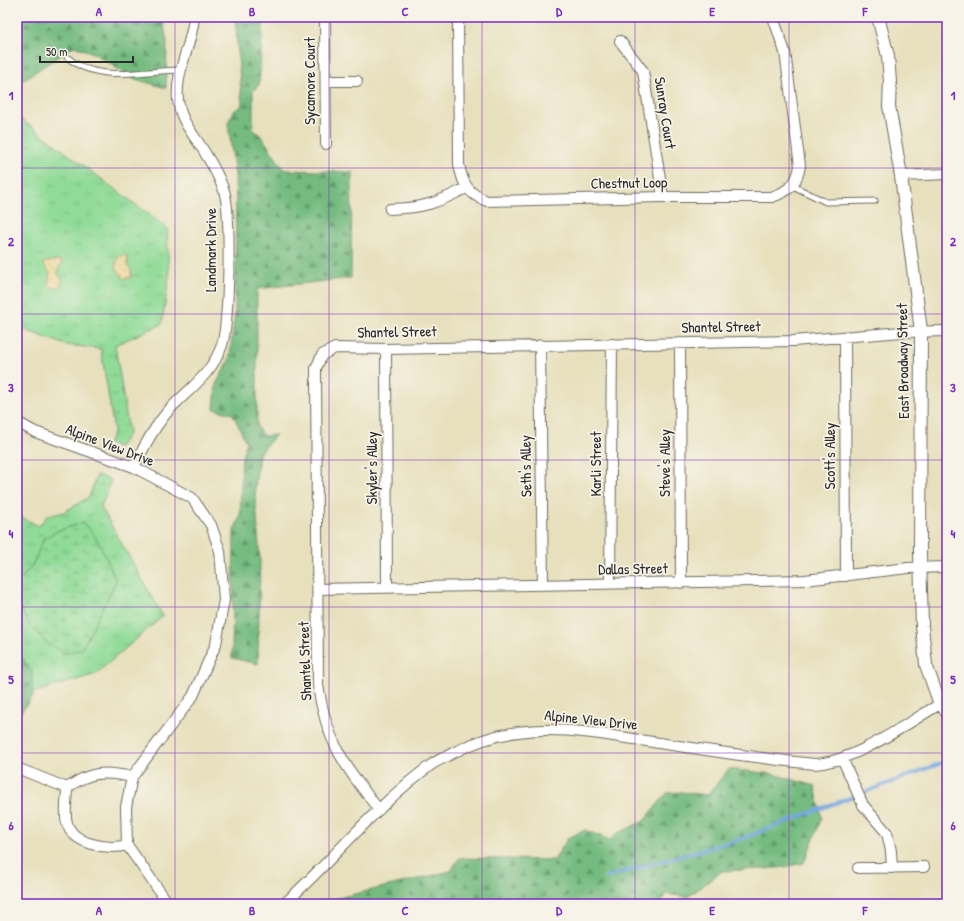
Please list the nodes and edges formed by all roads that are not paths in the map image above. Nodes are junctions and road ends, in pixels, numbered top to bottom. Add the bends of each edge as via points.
1 (194, 17) edge
2 (325, 17) edge
3 (458, 17) edge
4 (774, 17) edge
5 (879, 17) edge
6 (620, 41) dead end
7 (67, 57) dead end
8 (180, 70) junction
9 (326, 81) junction
10 (357, 81) dead end
11 (326, 144) dead end
12 (947, 174) edge
13 (902, 176) junction
14 (793, 186) junction
15 (466, 188) junction
16 (663, 197) junction
17 (875, 201) dead end
18 (390, 209) dead end
19 (921, 331) junction
20 (947, 331) edge
21 (845, 337) junction
22 (680, 343) junction
23 (612, 344) junction
24 (540, 345) junction
25 (386, 349) junction
26 (17, 422) edge
27 (134, 467) junction
28 (947, 567) edge
29 (920, 568) junction
30 (846, 576) junction
31 (681, 583) junction
32 (610, 584) junction
33 (542, 585) junction
34 (387, 588) junction
35 (318, 589) junction
36 (944, 709) edge
37 (842, 758) junction
38 (17, 768) edge
39 (132, 777) junction
40 (67, 788) junction
41 (379, 810) junction
42 (127, 845) junction
43 (924, 867) dead end
44 (858, 868) dead end
45 (892, 868) junction
46 (173, 904) edge
47 (284, 904) edge

1 - 8 street, Landmark Drive
2 - 9 street, Sycamore Court
3 - 15 street via 459,164
4 - 14 street via 785,52 800,166
5 - 13 street, East Broadway Street via 888,56 889,106
6 - 16 street, Sunray Court via 643,71
7 - 8 lane via 77,66 110,74
8 - 27 street, Landmark Drive via 178,101 184,122 206,155 224,190 228,254 226,323 222,344 214,364 169,411 141,452
9 - 10 street
9 - 11 street, Sycamore Court
12 - 13 street
13 - 19 street, East Broadway Street
14 - 16 street, Chestnut Loop via 784,193 772,197
14 - 17 lane via 826,202
15 - 16 street, Chestnut Loop via 487,201
15 - 18 street via 439,202 413,208
19 - 20 street, Shantel Street
19 - 21 street, Shantel Street
19 - 29 street, East Broadway Street
21 - 22 street, Shantel Street via 793,341
21 - 30 street, Scott's Alley
22 - 23 street, Shantel Street
22 - 31 street, Steve's Alley
23 - 24 street, Shantel Street
23 - 32 street, Karli Street
24 - 25 street, Shantel Street
24 - 33 street, Seth's Alley
25 - 34 street, Skyler's Alley
25 - 35 street, Shantel Street via 335,348 322,355 316,368
26 - 27 street, Alpine View Drive via 35,432
27 - 39 street, Alpine View Drive via 192,498 211,525 220,551 224,600 216,644 193,696
28 - 29 street, Dallas Street
29 - 30 street, Dallas Street
29 - 36 street, East Broadway Street via 926,665
30 - 31 street, Dallas Street via 805,580
31 - 32 street, Dallas Street
32 - 33 street, Dallas Street
33 - 34 street, Dallas Street
34 - 35 street, Dallas Street
35 - 41 street, Shantel Street via 318,685 326,726 343,763
36 - 37 street, Alpine View Drive
37 - 41 street, Alpine View Drive via 815,764 594,733 520,730 463,747 432,764
37 - 45 street via 863,805 887,833
38 - 40 street
39 - 40 street via 110,772 91,774
39 - 42 street, Alpine View Drive via 126,807
40 - 42 street via 67,824 79,839 94,845 117,848
41 - 47 street, Alpine View Drive
42 - 46 street via 166,899
43 - 45 street
44 - 45 street

